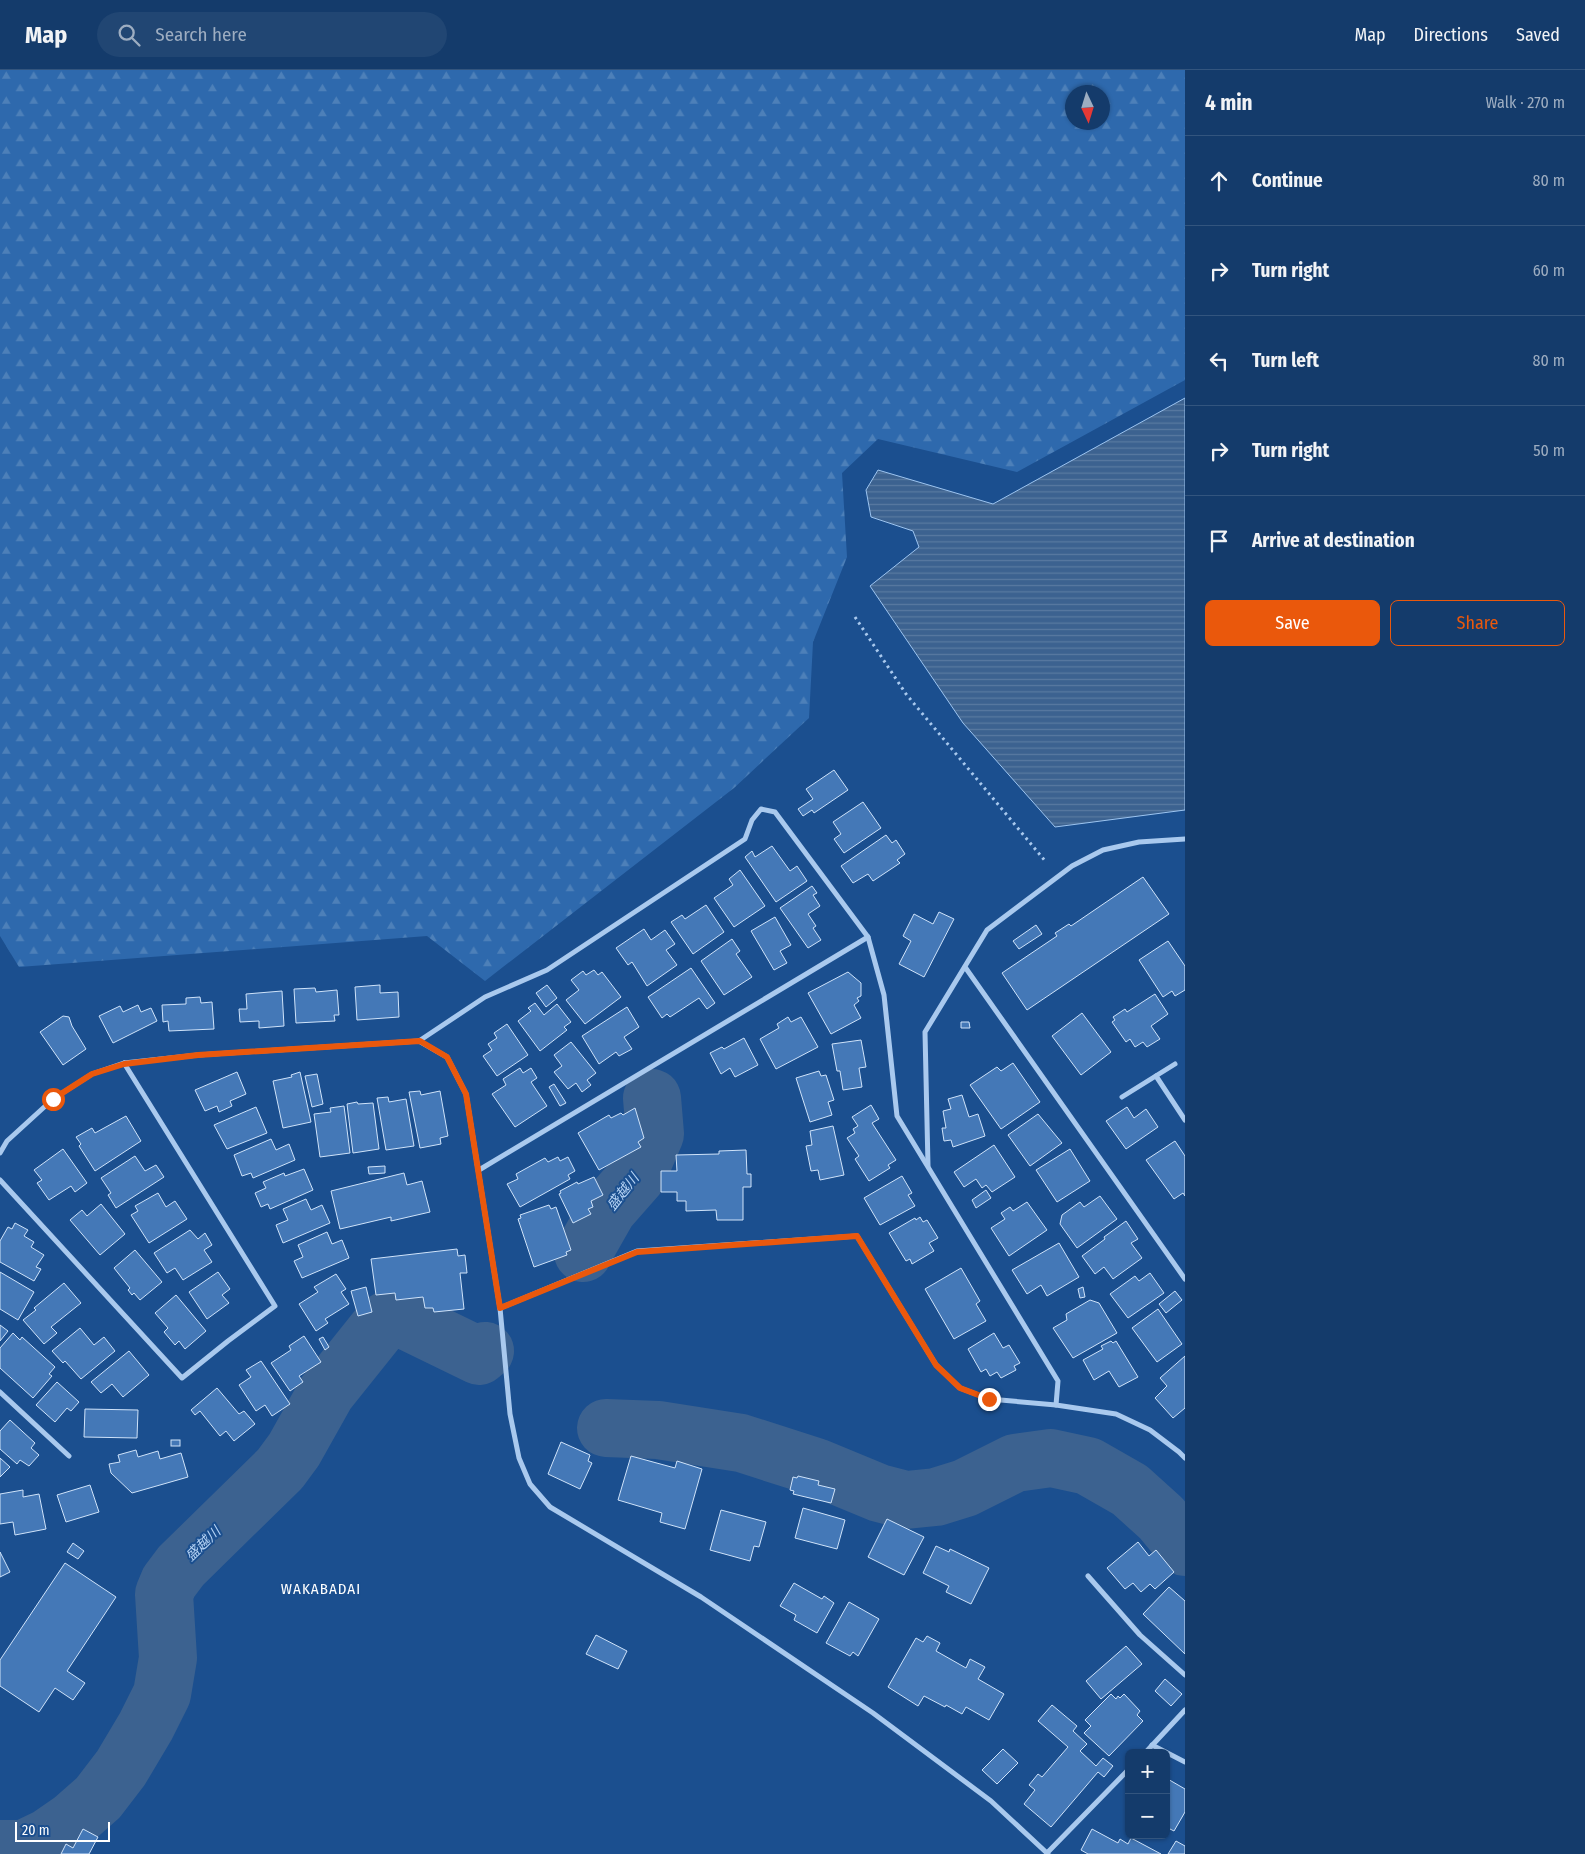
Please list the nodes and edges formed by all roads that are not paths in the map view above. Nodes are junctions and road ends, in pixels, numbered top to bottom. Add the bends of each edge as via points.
1 (1185, 839) edge
2 (868, 937) junction
3 (965, 967) junction
4 (420, 1041) junction
5 (124, 1064) junction
6 (1175, 1064) dead end
7 (1156, 1076) junction
8 (1122, 1097) dead end
9 (1185, 1120) edge
10 (0, 1153) edge
11 (928, 1167) junction
12 (479, 1170) junction
13 (0, 1180) edge
14 (1185, 1280) edge
15 (500, 1308) junction
16 (0, 1392) edge
17 (1056, 1405) junction
18 (69, 1456) dead end
19 (1185, 1458) edge
20 (1088, 1576) dead end
21 (1185, 1675) edge
22 (1185, 1710) edge
23 (1152, 1745) junction
24 (1148, 1749) edge
25 (1185, 1762) edge
26 (1125, 1773) edge
27 (1048, 1853) edge

1 - 3 street via 1140,842 1102,850 1072,866 987,930
2 - 4 street via 775,812 761,809 752,820 745,839 547,970 485,997
2 - 11 street via 884,995 897,1116
2 - 12 street
3 - 11 street via 925,1032
3 - 14 street
4 - 5 street via 198,1055
4 - 12 street via 447,1057 466,1094
5 - 10 street via 92,1074 53,1099 7,1141
5 - 13 street via 275,1306 182,1378
6 - 7 street
7 - 8 street
7 - 9 street
11 - 17 street via 1058,1381
12 - 15 street
15 - 17 street via 637,1252 857,1236 936,1365 960,1388 989,1399
15 - 27 street via 510,1414 519,1458 530,1484 550,1507 701,1597 873,1713 991,1801
16 - 18 street
17 - 19 street via 1116,1414 1150,1430
20 - 21 street via 1140,1635
22 - 23 street
23 - 24 street
23 - 25 street
26 - 27 street

